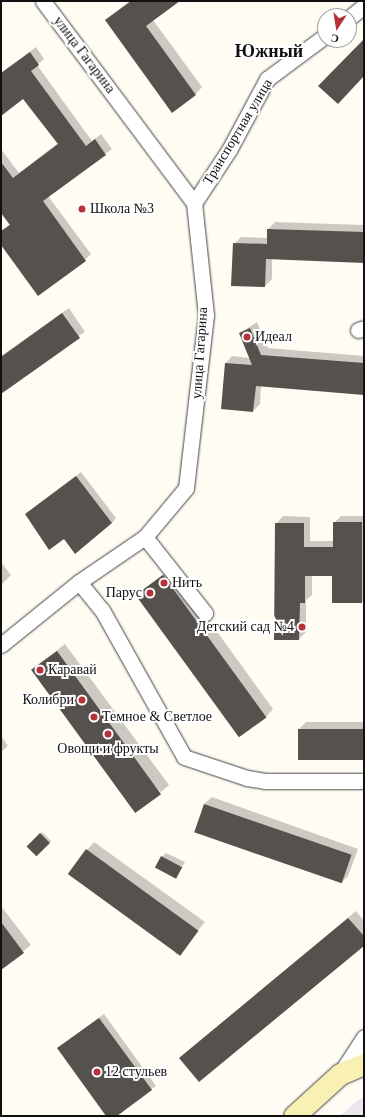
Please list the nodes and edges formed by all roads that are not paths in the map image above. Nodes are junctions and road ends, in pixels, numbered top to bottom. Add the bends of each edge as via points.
1 (43, 1) edge
2 (317, 42) edge
3 (194, 204) junction
4 (145, 537) junction
5 (79, 582) junction
6 (205, 614) dead end
7 (1, 645) edge
8 (364, 781) edge
9 (364, 1037) edge
10 (364, 1064) edge
11 (340, 1074) junction
12 (294, 1116) edge

1 - 3 street, улица Гагарина
2 - 3 street, Транспортная улица via 267,79 229,150
3 - 4 street, улица Гагарина via 206,315 186,488
4 - 5 street, улица Гагарина
4 - 6 street
5 - 7 street, улица Гагарина
5 - 8 street via 102,610 184,757 247,778
9 - 11 street
10 - 11 street
11 - 12 street

